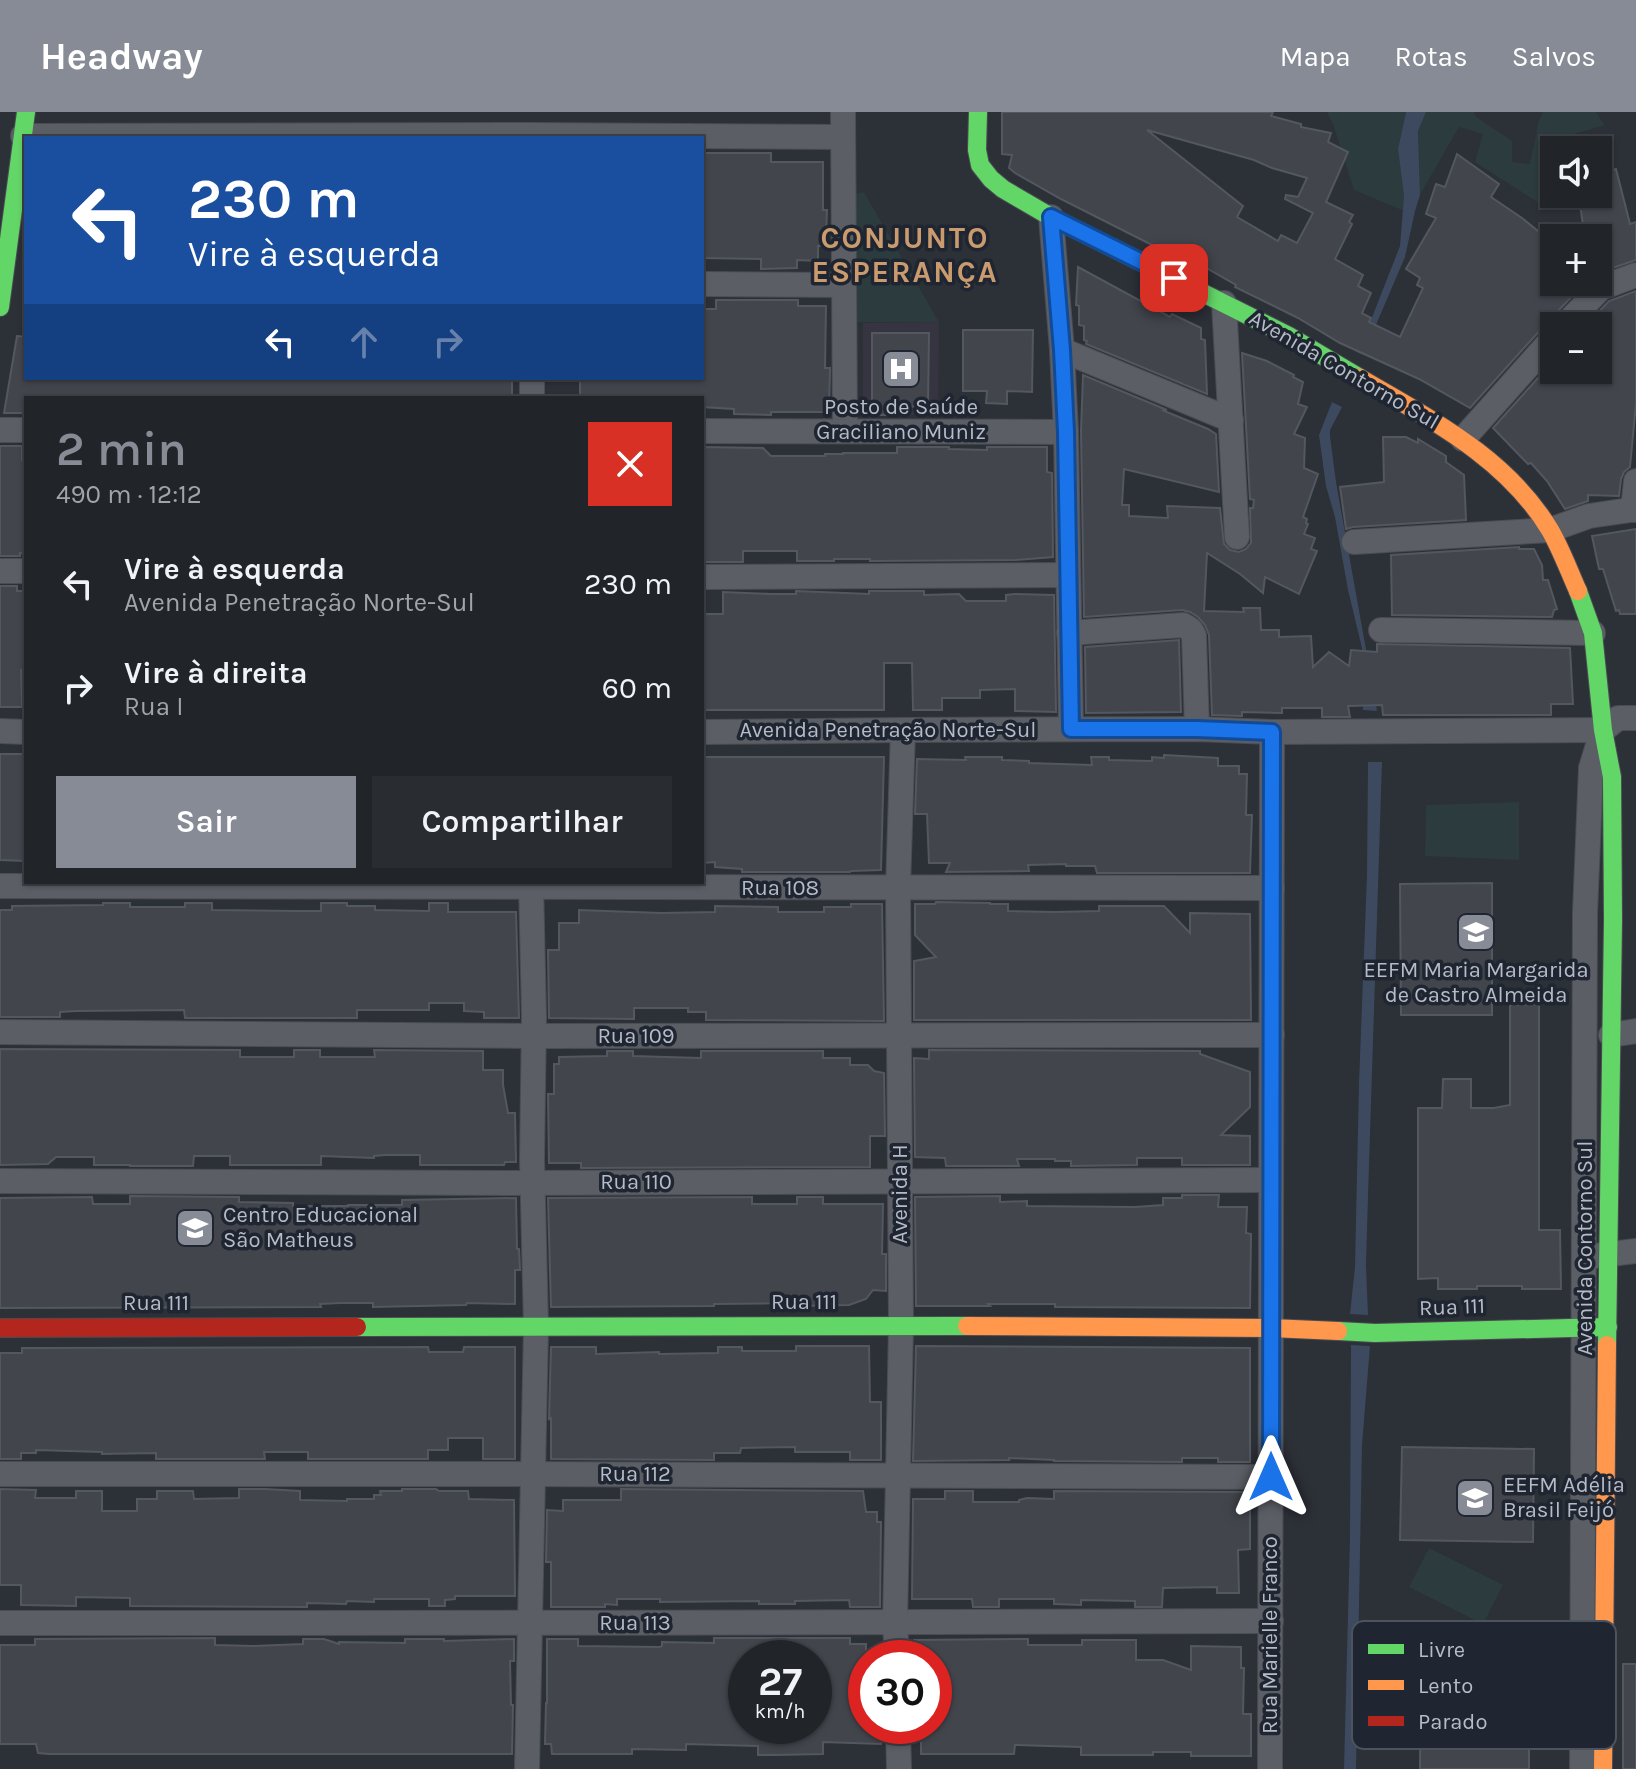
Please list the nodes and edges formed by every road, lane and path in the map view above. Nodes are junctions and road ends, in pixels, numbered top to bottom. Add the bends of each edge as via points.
1 (843, 112) edge
2 (978, 112) edge
3 (24, 124) edge
4 (531, 128) edge
5 (843, 137) junction
6 (1051, 217) junction
7 (1636, 275) edge
8 (15, 280) edge
9 (704, 284) edge
10 (844, 285) junction
11 (1224, 303) junction
12 (0, 307) edge
13 (1578, 312) edge
14 (1062, 350) junction
15 (1540, 353) edge
16 (1231, 420) junction
17 (0, 430) edge
18 (24, 430) edge
19 (704, 431) edge
20 (845, 431) junction
21 (1066, 432) junction
22 (1463, 439) junction
23 (1636, 481) edge
24 (1634, 509) edge
25 (1550, 530) junction
26 (1237, 537) dead end
27 (1354, 542) dead end
28 (0, 571) edge
29 (24, 571) edge
30 (1068, 575) junction
31 (704, 577) edge
32 (1381, 630) dead end
33 (1069, 633) junction
34 (1593, 633) junction
35 (1636, 718) edge
36 (1071, 729) junction
37 (1197, 729) junction
38 (903, 730) junction
39 (1603, 730) junction
40 (0, 731) edge
41 (24, 732) edge
42 (704, 732) edge
43 (1272, 732) junction
44 (531, 885) edge
45 (0, 886) edge
46 (898, 888) junction
47 (1272, 888) junction
48 (1636, 1031) edge
49 (0, 1032) edge
50 (899, 1035) junction
51 (1272, 1035) junction
52 (1611, 1035) junction
53 (533, 1036) junction
54 (901, 1180) junction
55 (1271, 1180) junction
56 (0, 1181) edge
57 (533, 1182) junction
58 (1636, 1251) edge
59 (1597, 1256) junction
60 (901, 1326) junction
61 (536, 1327) junction
62 (1596, 1327) junction
63 (0, 1328) edge
64 (1271, 1328) junction
65 (0, 1474) edge
66 (533, 1474) junction
67 (899, 1476) junction
68 (1271, 1477) junction
69 (1271, 1621) junction
70 (1587, 1621) edge
71 (1603, 1621) edge
72 (0, 1623) edge
73 (530, 1623) junction
74 (895, 1623) junction
75 (896, 1640) edge
76 (898, 1744) edge
77 (1583, 1749) edge
78 (527, 1769) edge
79 (899, 1769) edge
80 (1270, 1769) edge
81 (1582, 1769) edge

1 - 5 street
2 - 6 street, Avenida Contorno Sul via 980,165 1003,189
3 - 4 street
3 - 8 street
4 - 5 street
5 - 10 street
6 - 11 street, Avenida Contorno Sul
6 - 14 street
7 - 13 street via 1601,288
8 - 12 street
9 - 10 street
10 - 20 street
11 - 16 street
11 - 22 street, Avenida Contorno Sul
14 - 16 street
14 - 21 street
15 - 22 street
16 - 26 street
17 - 18 street
19 - 20 street
20 - 21 street
21 - 30 street
22 - 25 street, Avenida Contorno Sul via 1496,465
23 - 24 street
24 - 25 street via 1589,516
25 - 27 street
25 - 34 street, Avenida Contorno Sul
28 - 29 street
30 - 31 street
30 - 33 street
32 - 34 street
33 - 36 street
33 - 37 street via 1188,627 1194,636
34 - 39 street, Avenida Contorno Sul
35 - 39 street, Avenida Penetração Norte-Sul via 1618,718
36 - 37 street, Avenida Penetração Norte-Sul
36 - 38 street, Avenida Penetração Norte-Sul
37 - 43 street, Avenida Penetração Norte-Sul
38 - 42 street, Avenida Penetração Norte-Sul
38 - 46 street, Avenida H
39 - 43 street, Avenida Penetração Norte-Sul
39 - 52 street, Avenida Contorno Sul via 1612,777
39 - 59 street, Avenida Contorno Sul via 1591,768 1585,913
40 - 41 street
43 - 47 street, Rua Marielle Franco
44 - 45 street, Rua 108
44 - 46 street, Rua 108
44 - 53 street
46 - 47 street, Rua 108
46 - 50 street, Avenida H
47 - 51 street, Rua Marielle Franco
48 - 52 street
49 - 53 street, Rua 109
50 - 51 street, Rua 109
50 - 53 street, Rua 109
50 - 54 street, Avenida H
51 - 55 street, Rua Marielle Franco
52 - 59 street, Avenida Contorno Sul
53 - 57 street
54 - 55 street, Rua 110
54 - 57 street, Rua 110
54 - 60 street, Avenida H
55 - 64 street, Rua Marielle Franco
56 - 57 street, Rua 110
57 - 61 street
58 - 59 street
59 - 62 street, Avenida Contorno Sul
60 - 61 street, Rua 111
60 - 64 street, Rua 111
60 - 67 street, Avenida H
61 - 63 street, Rua 111
61 - 66 street
62 - 64 street, Rua 111 via 1375,1333
62 - 70 street, Avenida Contorno Sul
62 - 71 street, Avenida Contorno Sul
64 - 68 street, Rua Marielle Franco
65 - 66 street, Rua 112
66 - 67 street, Rua 112
66 - 73 street
67 - 68 street, Rua 112
67 - 74 street, Avenida H
68 - 69 street, Rua Marielle Franco
69 - 74 street, Rua 113
69 - 80 street, Rua Marielle Franco
72 - 73 street, Rua 113
73 - 74 street, Rua 113
73 - 78 street
74 - 75 street, Avenida H
76 - 79 street
77 - 81 street, Avenida Contorno Sul

